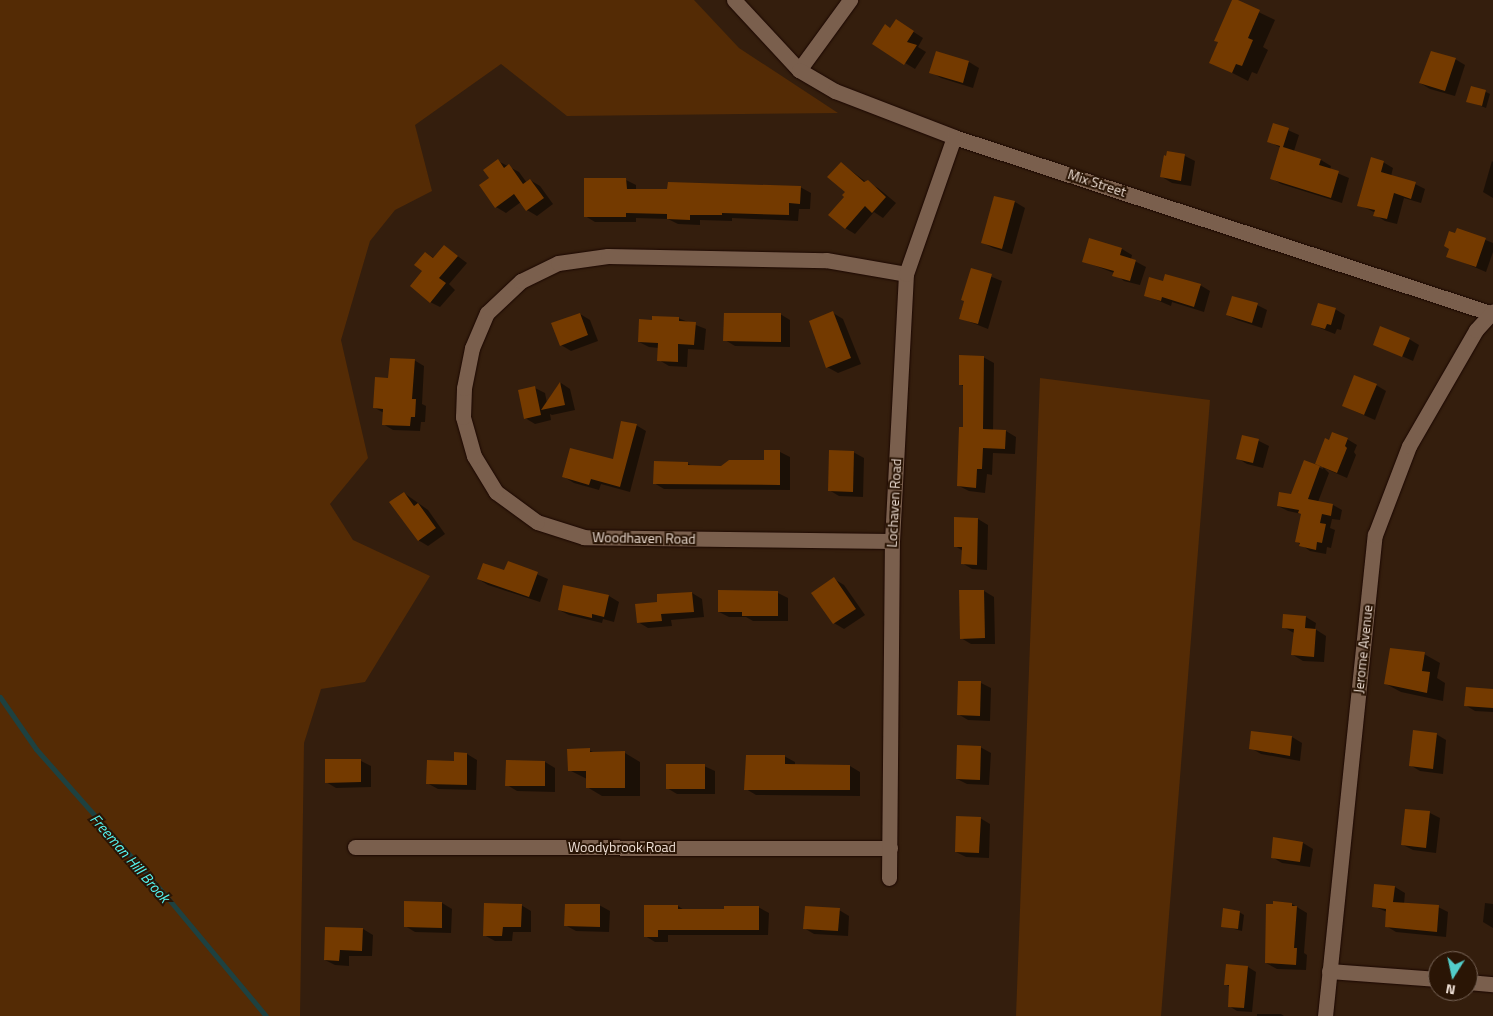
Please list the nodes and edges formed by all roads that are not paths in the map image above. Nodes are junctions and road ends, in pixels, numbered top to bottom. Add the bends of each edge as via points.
1 (734, 0) edge
2 (850, 0) edge
3 (799, 70) junction
4 (954, 137) junction
5 (906, 274) junction
6 (1492, 313) edge
7 (892, 541) junction
8 (356, 847) dead end
9 (890, 848) junction
10 (889, 878) dead end
11 (1329, 970) junction
12 (1428, 978) edge
13 (1478, 983) edge
14 (1493, 984) edge
15 (1325, 1016) edge

1 - 3 street, Mix Street
2 - 3 street
3 - 4 street, Mix Street via 835,91
4 - 5 street, Lochaven Road
4 - 6 street, Mix Street
5 - 7 street, Lochaven Road
5 - 7 street, Woodhaven Road via 826,260 608,256 558,263 521,281 487,313 472,348 464,388 463,417 474,456 496,492 537,522 584,537
6 - 11 street, Jerome Avenue via 1476,330 1409,446 1375,535
7 - 9 street, Lochaven Road
8 - 9 street, Woodybrook Road
9 - 10 street, Lochaven Road
11 - 12 street
11 - 15 street, Jerome Avenue
13 - 14 street

